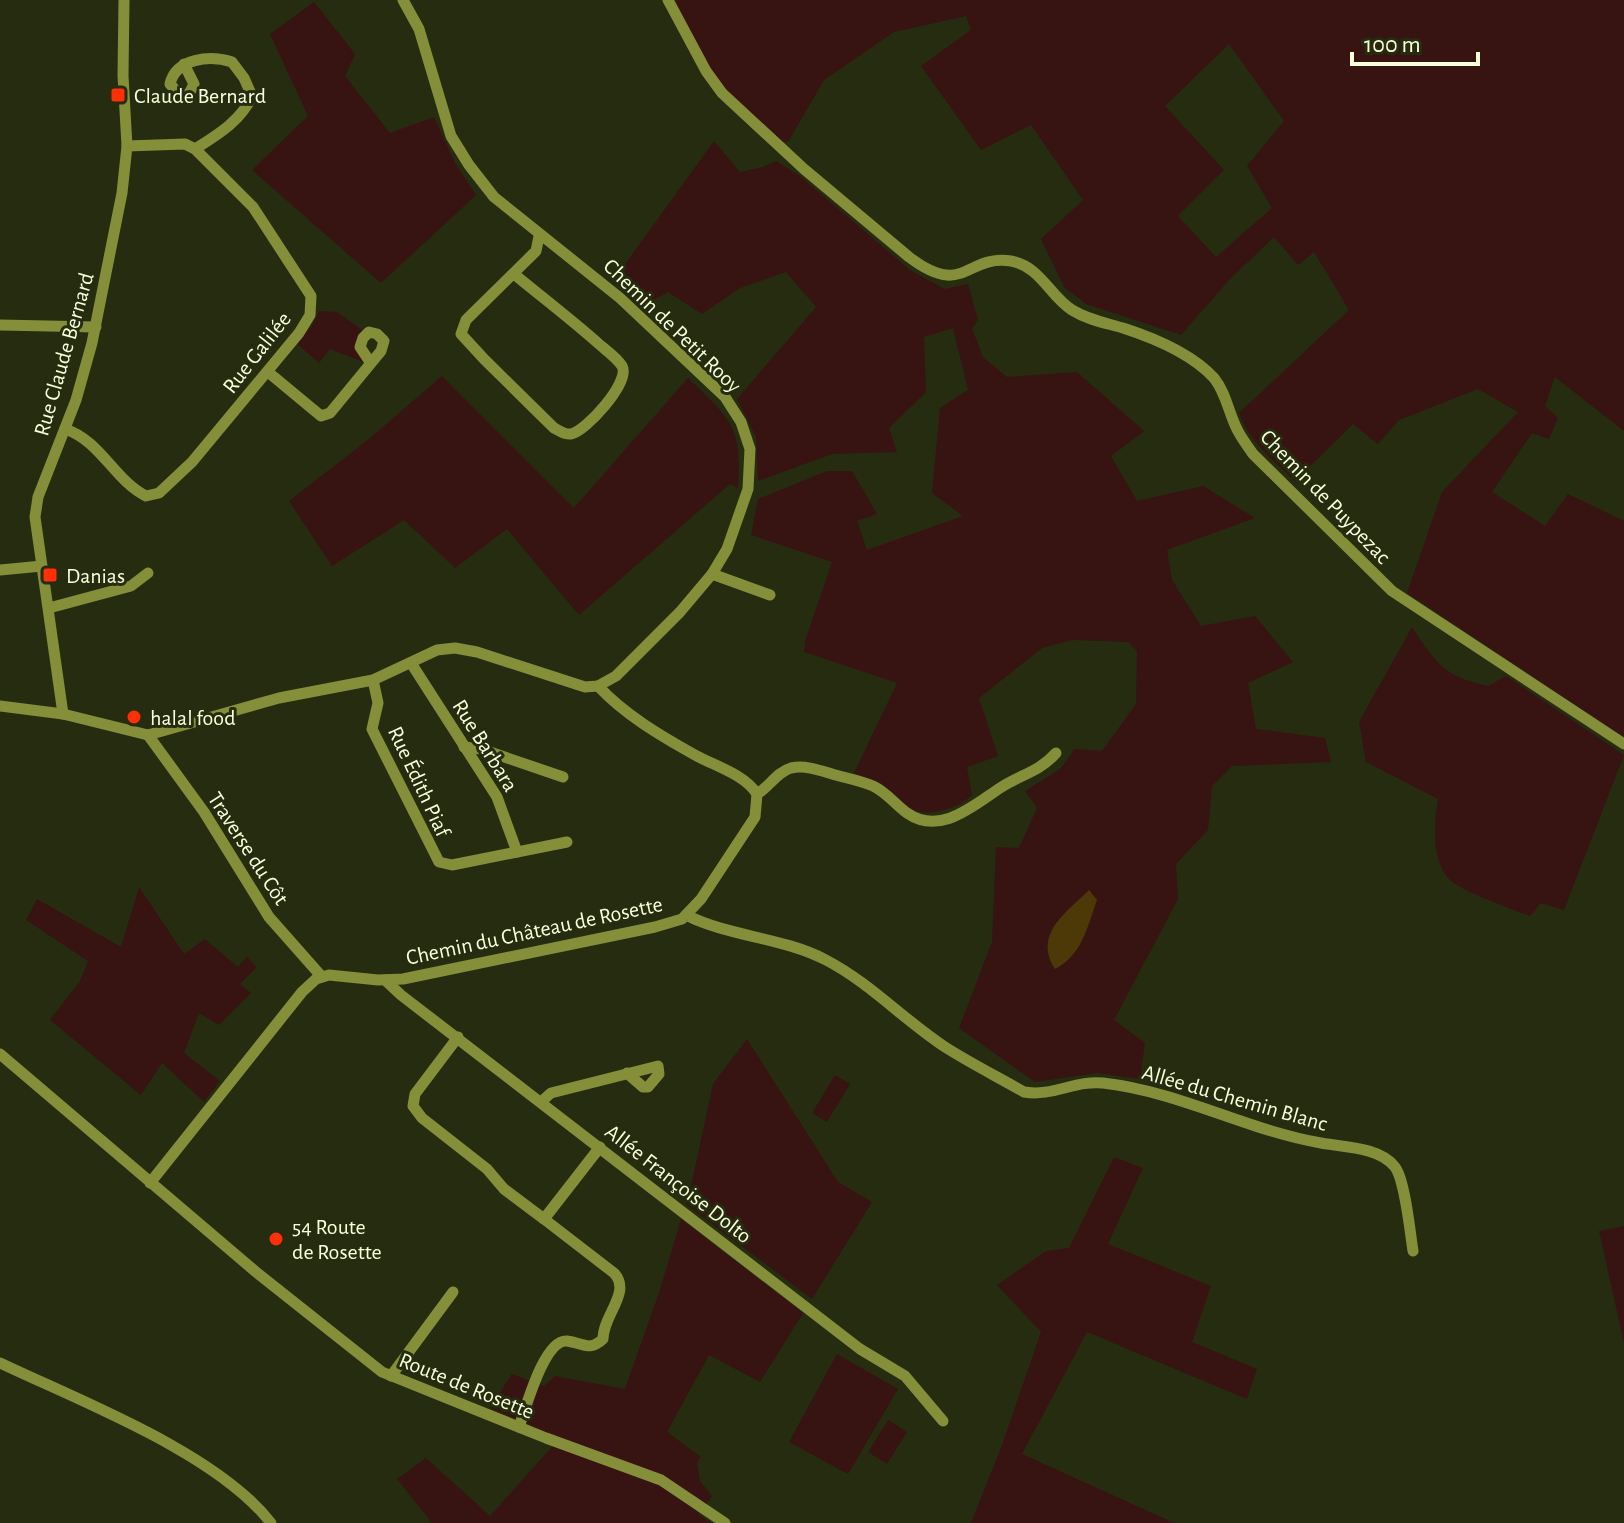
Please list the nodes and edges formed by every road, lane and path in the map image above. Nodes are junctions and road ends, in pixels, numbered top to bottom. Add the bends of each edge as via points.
1 (124, 0) edge
2 (403, 0) edge
3 (668, 0) edge
4 (184, 64) dead end
5 (127, 146) junction
6 (195, 149) junction
7 (539, 236) junction
8 (514, 274) junction
9 (0, 325) edge
10 (96, 327) junction
11 (370, 362) dead end
12 (268, 372) junction
13 (65, 429) junction
14 (42, 566) junction
15 (0, 570) edge
16 (148, 573) dead end
17 (712, 574) junction
18 (770, 595) dead end
19 (49, 608) junction
20 (411, 663) junction
21 (373, 680) junction
22 (598, 686) junction
23 (0, 706) edge
24 (63, 714) junction
25 (148, 735) junction
26 (1624, 744) edge
27 (464, 747) junction
28 (1056, 753) dead end
29 (563, 777) dead end
30 (757, 794) junction
31 (567, 842) dead end
32 (517, 852) junction
33 (686, 915) junction
34 (322, 977) junction
35 (385, 980) junction
36 (458, 1037) junction
37 (0, 1054) edge
38 (627, 1073) dead end
39 (542, 1101) junction
40 (600, 1147) junction
41 (150, 1183) junction
42 (544, 1219) junction
43 (1413, 1251) dead end
44 (453, 1292) dead end
45 (0, 1363) edge
46 (391, 1376) junction
47 (943, 1421) dead end
48 (519, 1427) junction
49 (271, 1523) edge
50 (725, 1523) edge

1 - 5 street, Rue Claude Bernard
2 - 7 street, Chemin de Petit Rooy via 419,29 451,136 494,197
3 - 26 street, Chemin de Puypezac via 722,93 909,257 944,276 1001,262 1027,266 1085,318 1147,337 1197,365 1216,380 1253,454 1392,591
4 - 6 street via 210,58 232,62 252,96 228,127
5 - 6 street via 170,143
5 - 10 street, Rue Claude Bernard
6 - 12 street, Rue Galilée via 253,207 311,296 310,315
7 - 8 street via 536,251
7 - 17 street, Chemin de Petit Rooy via 620,298 725,397 741,422 750,449 748,489 727,549
8 - 8 street via 466,320 461,334 554,428 572,434 620,388 623,367
9 - 10 street
10 - 13 street, Rue Claude Bernard
11 - 12 street via 330,413 321,416
12 - 13 street, Rue Galilée via 159,493 146,496 133,490 89,441
13 - 14 street, Rue Claude Bernard via 38,497 35,517
14 - 15 street
14 - 19 street, Rue Claude Bernard
16 - 19 street via 131,586
17 - 18 street
17 - 22 street, Chemin de Petit Rooy via 616,676
19 - 24 street, Rue Claude Bernard
20 - 21 street
20 - 22 street via 455,648 585,687
20 - 27 street, Rue Barbara
21 - 25 street via 226,711
21 - 32 street, Rue Édith Piaf via 378,703 372,729 439,862 452,865
22 - 30 street via 633,716 746,781
23 - 24 street
24 - 25 street
25 - 34 street, Traverse du Côt via 204,812 269,917
27 - 29 street
27 - 32 street, Rue Barbara via 497,797
28 - 30 street via 1043,767 942,821 913,817 875,787 806,767 781,772
30 - 33 street, Chemin du Château de Rosette via 755,817
31 - 32 street, Rue Édith Piaf
33 - 35 street, Chemin du Château de Rosette via 600,939
33 - 43 street, Allée du Chemin Blanc via 825,960 851,974 944,1047 1024,1092 1098,1082 1122,1086 1182,1100 1287,1136 1381,1157 1398,1170
34 - 35 street, Chemin du Château de Rosette
34 - 41 street via 302,992
35 - 36 street, Allée Françoise Dolto
36 - 39 street, Allée Françoise Dolto
36 - 42 street via 415,1094 415,1111
37 - 41 street, Route de Rosette
38 - 39 street via 551,1093
39 - 40 street, Allée Françoise Dolto
40 - 42 street
40 - 47 street, Allée Françoise Dolto via 860,1349 905,1376
41 - 46 street, Route de Rosette
42 - 48 street via 614,1273 622,1289 596,1346 566,1341 547,1354
44 - 46 street
45 - 49 street via 203,1465 257,1504
46 - 48 street, Route de Rosette
48 - 50 street, Route de Rosette via 661,1480

